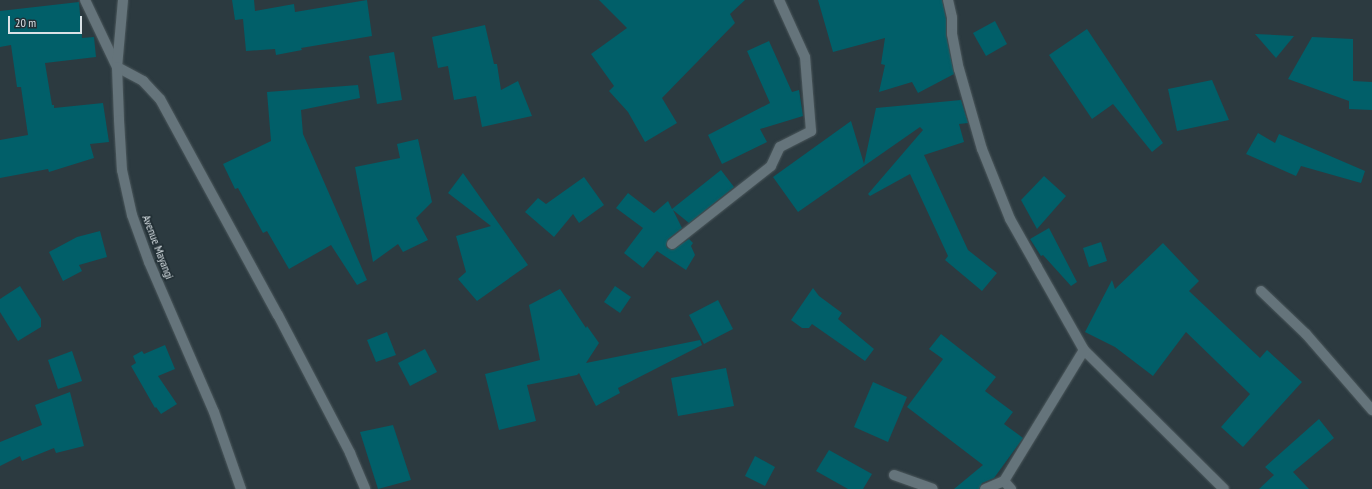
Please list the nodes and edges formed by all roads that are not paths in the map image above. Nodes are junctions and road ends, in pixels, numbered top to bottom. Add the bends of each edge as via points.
1 (85, 0) edge
2 (122, 0) edge
3 (778, 0) edge
4 (948, 0) edge
5 (117, 67) junction
6 (672, 244) dead end
7 (1261, 291) dead end
8 (1084, 350) junction
9 (1372, 410) edge
10 (894, 475) dead end
11 (1007, 485) edge
12 (241, 489) edge
13 (365, 489) edge
14 (933, 489) edge
15 (985, 489) edge
16 (1224, 489) edge

1 - 5 street
2 - 5 street, Avenue Mayangi
3 - 6 street via 805,57 811,131 780,147 770,166
4 - 8 street via 959,69 982,149 1010,219
5 - 12 street, Avenue Mayangi via 122,170 132,215 148,262 214,412
5 - 13 street via 143,81 160,99 278,315 350,453
7 - 9 street via 1306,334
8 - 11 street
8 - 16 street
10 - 14 street
11 - 15 street

